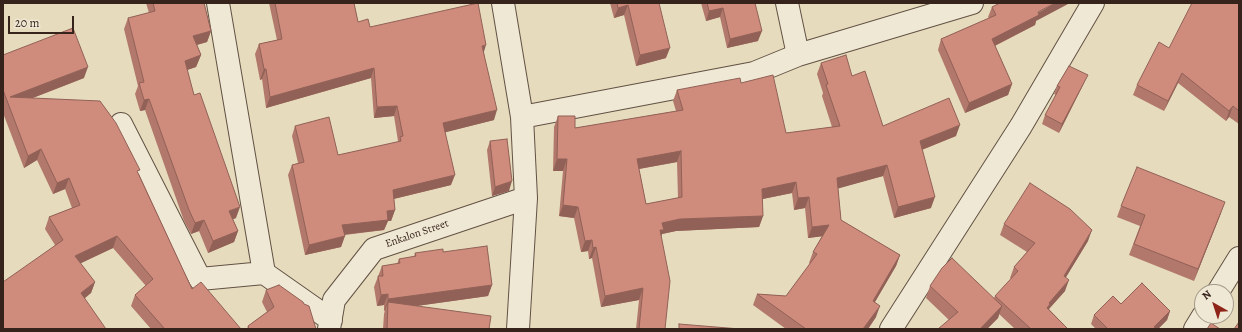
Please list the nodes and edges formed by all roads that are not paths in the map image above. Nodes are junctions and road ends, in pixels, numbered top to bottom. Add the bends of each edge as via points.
1 (218, 3) edge
2 (503, 3) edge
3 (787, 3) edge
4 (972, 3) edge
5 (1093, 3) edge
6 (798, 55) junction
7 (522, 117) junction
8 (121, 124) dead end
9 (526, 198) junction
10 (1239, 258) edge
11 (264, 273) junction
12 (1223, 284) edge
13 (330, 324) edge
14 (518, 329) edge
15 (891, 329) edge

1 - 11 street
2 - 7 street
3 - 6 street
4 - 6 street
5 - 15 street via 1021,126
6 - 7 street via 754,73
7 - 9 street
8 - 11 street via 200,279
9 - 13 street, Enkalon Street via 374,249 334,300
9 - 14 street
10 - 12 street
11 - 13 street

